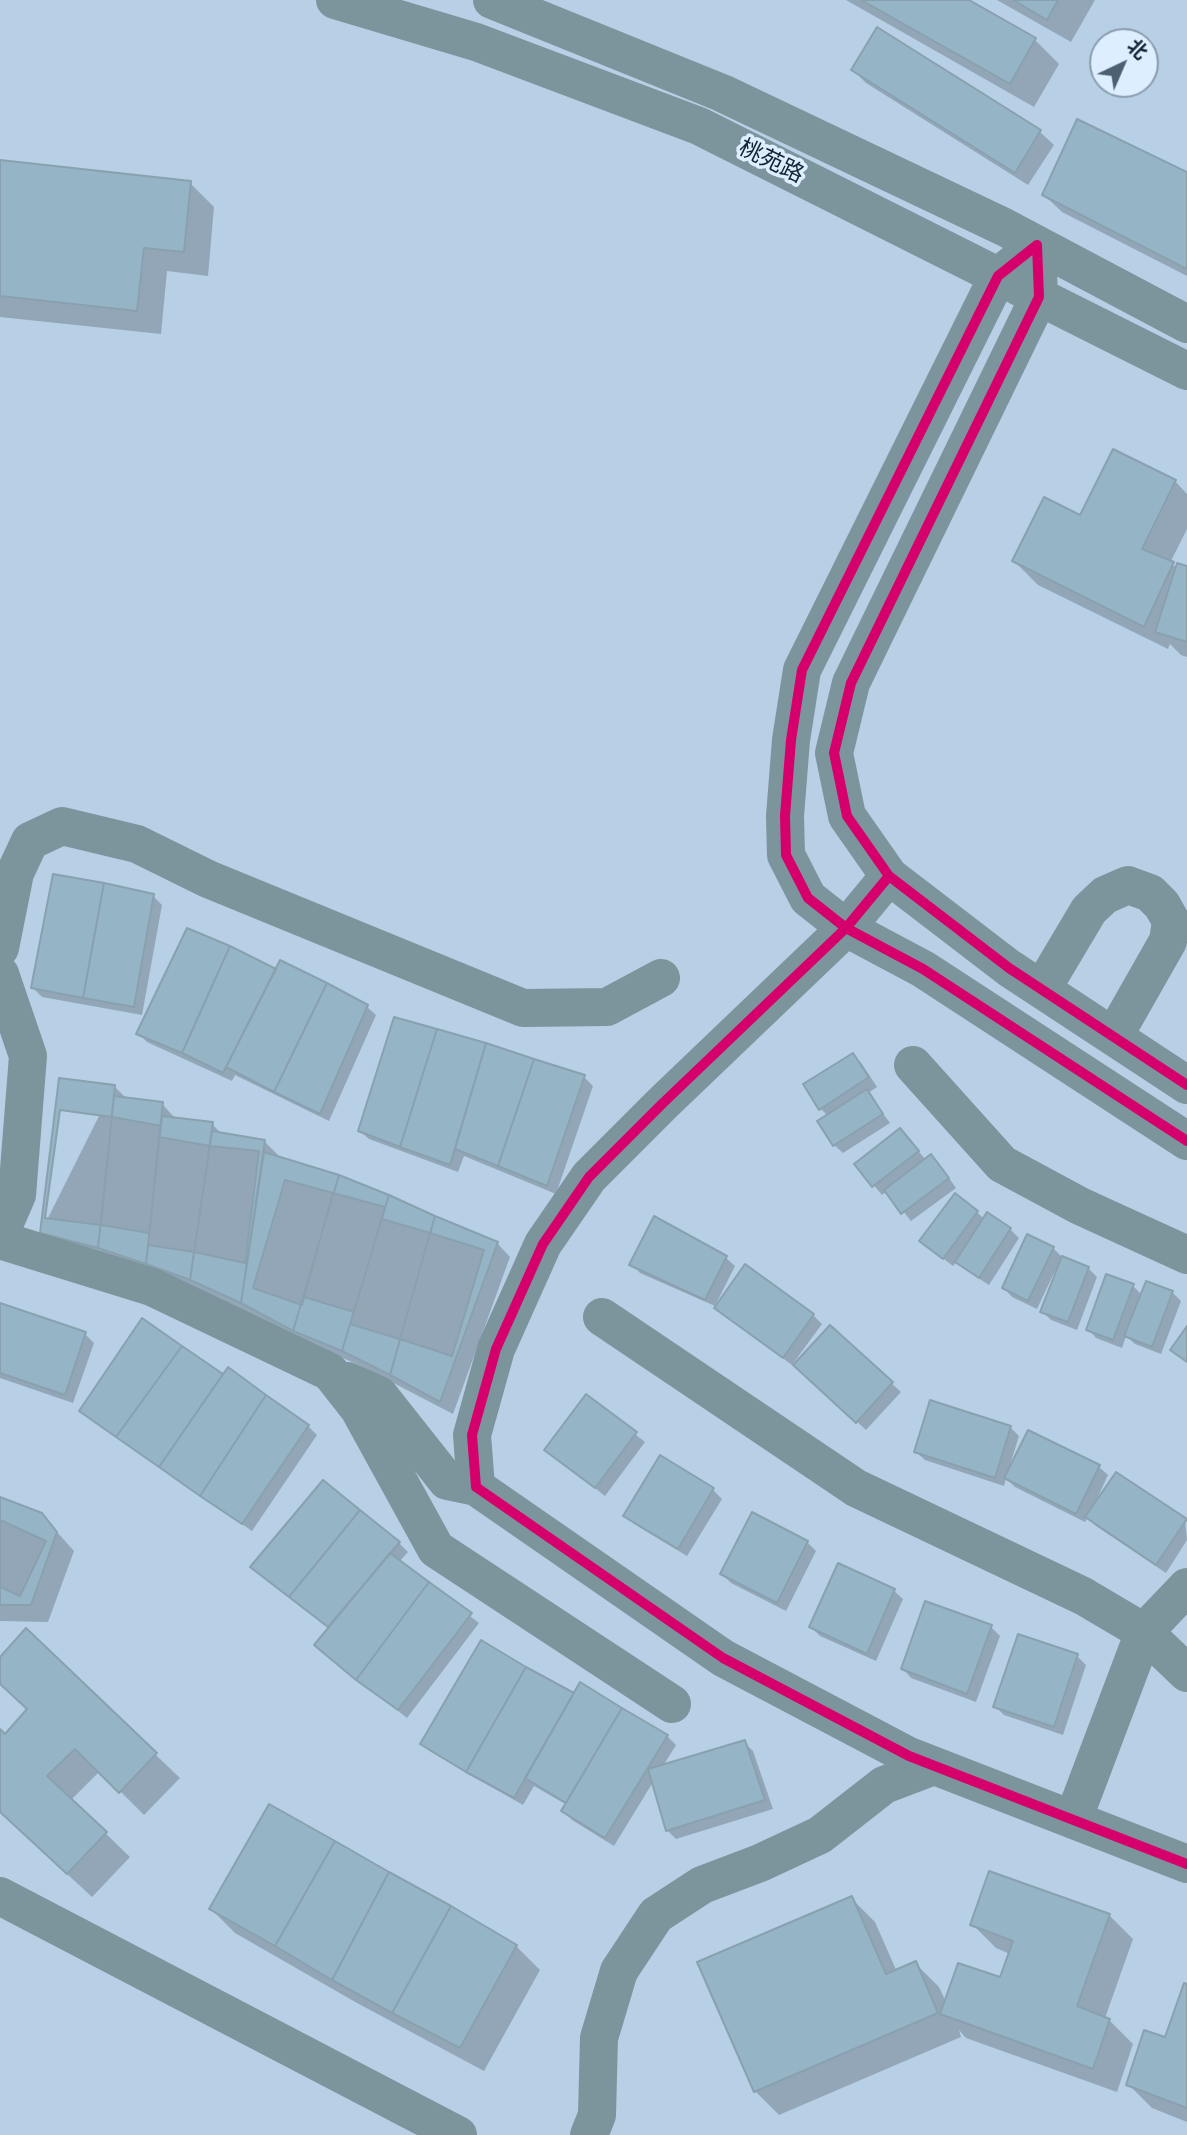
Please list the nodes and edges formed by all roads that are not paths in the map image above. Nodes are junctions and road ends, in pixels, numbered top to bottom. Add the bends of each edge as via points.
1 (335, 0) edge
2 (492, 0) edge
3 (476, 42) junction
4 (1037, 245) junction
5 (998, 276) junction
6 (1039, 297) junction
7 (1187, 324) edge
8 (1187, 371) edge
9 (889, 876) junction
10 (846, 928) junction
11 (0, 948) edge
12 (0, 974) edge
13 (661, 978) dead end
14 (1042, 989) junction
15 (1114, 1036) junction
16 (913, 1065) dead end
17 (1187, 1085) edge
18 (1187, 1141) edge
19 (0, 1237) edge
20 (1187, 1255) edge
21 (602, 1317) dead end
22 (330, 1372) junction
23 (476, 1487) junction
24 (1187, 1587) edge
25 (1144, 1632) junction
26 (1187, 1674) edge
27 (672, 1704) dead end
28 (934, 1766) junction
29 (1073, 1820) junction
30 (1187, 1864) edge
31 (0, 1896) edge
32 (458, 2135) edge
33 (589, 2135) edge

1 - 3 street, 桃苑路
2 - 3 street
2 - 4 street, 桃苑路 via 722,93
3 - 5 street, 桃苑路 via 699,126
4 - 5 street
4 - 6 street
4 - 7 street, 桃苑路
5 - 6 street, 桃苑路
5 - 10 street via 802,670 791,740 786,855 808,898
6 - 8 street, 桃苑路
6 - 9 street via 851,683 839,727 834,753 847,816
9 - 10 street
9 - 14 street
10 - 18 street via 923,969
10 - 23 street via 589,1177 543,1244 496,1349 472,1434
11 - 13 street via 15,873 30,841 62,826 137,844 208,879 523,1008 607,1007
12 - 19 street via 28,1056 17,1195
14 - 15 street
14 - 15 street via 1089,910 1105,895 1128,886 1150,893 1171,921 1168,941
15 - 17 street
16 - 20 street via 1002,1164
19 - 22 street via 152,1287
21 - 25 street via 856,1488 1083,1597
22 - 23 street via 379,1395 447,1481
22 - 27 street via 359,1409 436,1549
23 - 28 street via 723,1657
24 - 25 street
25 - 26 street
25 - 29 street
28 - 29 street
28 - 33 street via 884,1785 820,1835 702,1885 656,1915 619,1971 599,2038 597,2115
29 - 30 street
31 - 32 street

